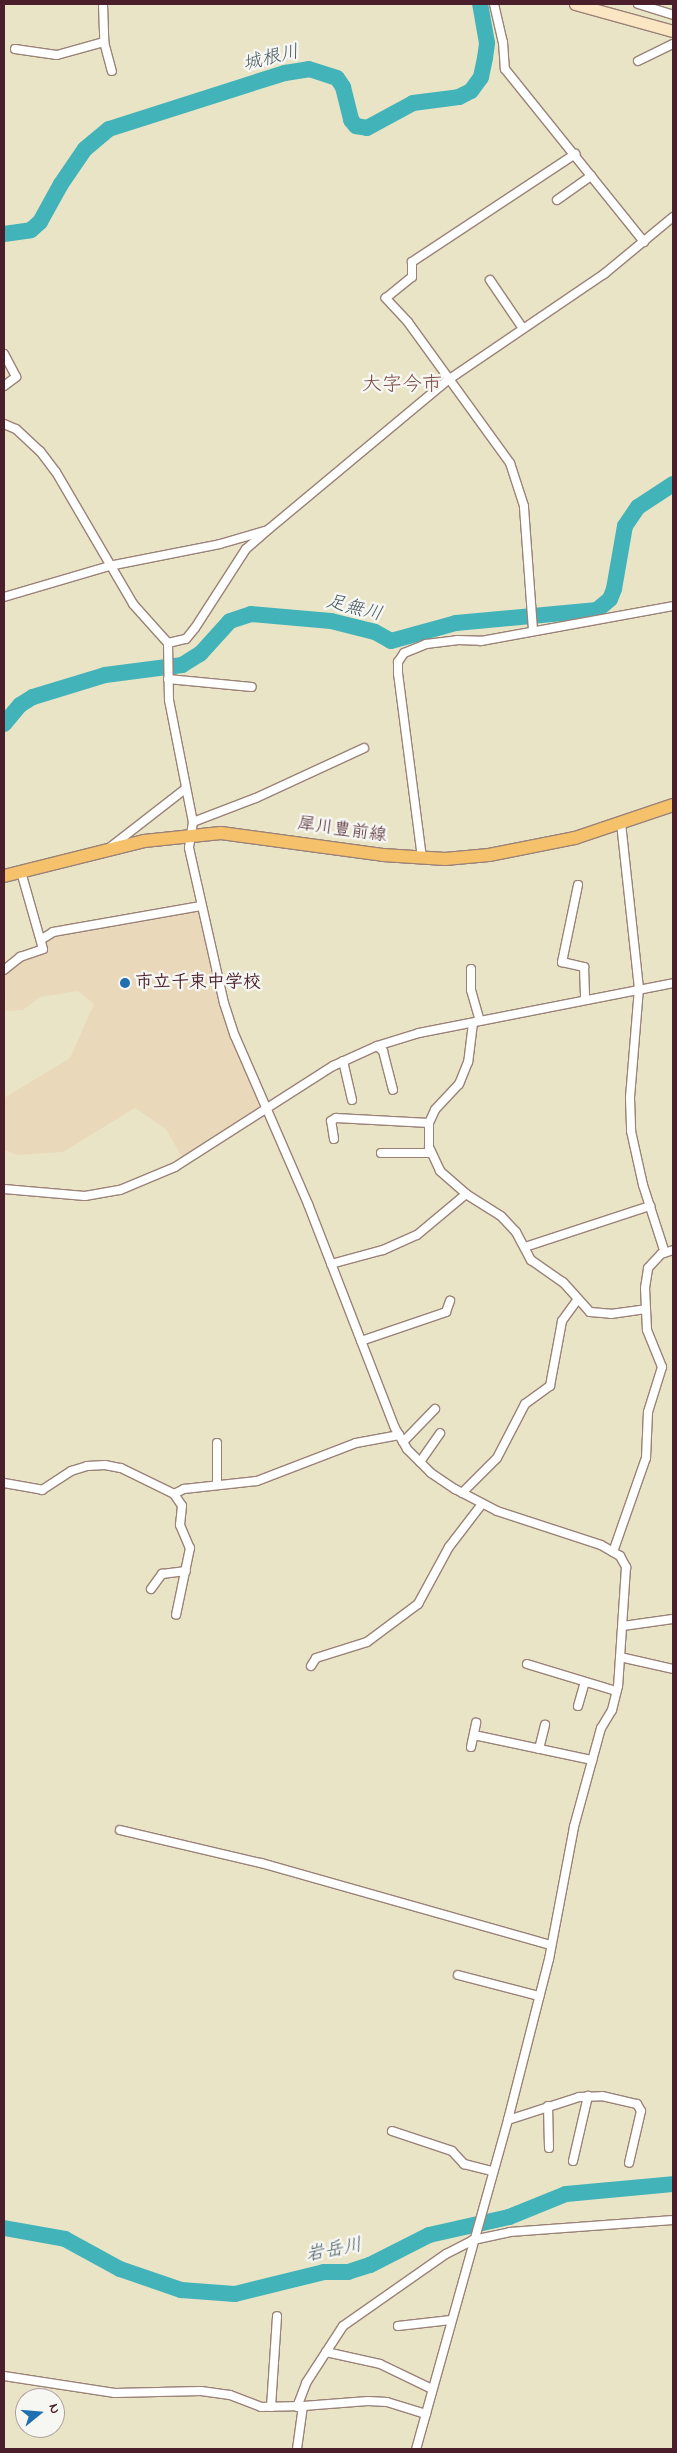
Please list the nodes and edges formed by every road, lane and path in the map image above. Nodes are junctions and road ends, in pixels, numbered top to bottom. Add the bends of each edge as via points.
1 (103, 4) edge
2 (494, 4) edge
3 (575, 4) edge
4 (638, 4) edge
5 (673, 14) edge
6 (673, 31) edge
7 (104, 42) junction
8 (673, 44) edge
9 (15, 49) dead end
10 (638, 61) dead end
11 (112, 71) dead end
12 (575, 154) junction
13 (591, 176) junction
14 (557, 200) dead end
15 (673, 217) edge
16 (644, 242) junction
17 (490, 280) dead end
18 (522, 327) junction
19 (4, 354) edge
20 (448, 380) junction
21 (4, 386) edge
22 (4, 424) edge
23 (269, 530) junction
24 (109, 566) junction
25 (4, 597) edge
26 (673, 606) edge
27 (533, 630) junction
28 (168, 643) junction
29 (168, 679) junction
30 (252, 687) dead end
31 (364, 748) dead end
32 (185, 789) junction
33 (673, 805) edge
34 (193, 822) junction
35 (621, 823) junction
36 (190, 835) junction
37 (107, 851) junction
38 (422, 858) junction
39 (21, 872) junction
40 (4, 876) edge
41 (578, 885) dead end
42 (201, 906) junction
43 (42, 939) junction
44 (471, 969) dead end
45 (4, 970) edge
46 (673, 983) edge
47 (639, 988) junction
48 (584, 999) junction
49 (477, 1022) junction
50 (377, 1046) junction
51 (343, 1062) junction
52 (393, 1090) dead end
53 (352, 1100) dead end
54 (268, 1110) junction
55 (428, 1123) junction
56 (334, 1139) dead end
57 (381, 1153) dead end
58 (431, 1153) junction
59 (4, 1189) edge
60 (466, 1194) junction
61 (650, 1206) junction
62 (525, 1248) junction
63 (673, 1250) edge
64 (665, 1253) junction
65 (331, 1264) junction
66 (578, 1299) junction
67 (450, 1301) dead end
68 (646, 1309) junction
69 (361, 1341) junction
70 (435, 1409) dead end
71 (440, 1433) dead end
72 (401, 1439) junction
73 (216, 1443) dead end
74 (420, 1462) junction
75 (4, 1483) edge
76 (218, 1484) junction
77 (462, 1493) junction
78 (174, 1494) junction
79 (482, 1504) junction
80 (614, 1552) junction
81 (186, 1570) junction
82 (151, 1589) dead end
83 (176, 1615) dead end
84 (673, 1619) edge
85 (623, 1626) junction
86 (620, 1657) junction
87 (527, 1664) dead end
88 (310, 1666) dead end
89 (673, 1670) edge
90 (585, 1682) junction
91 (616, 1691) junction
92 (578, 1706) dead end
93 (476, 1723) dead end
94 (545, 1725) dead end
95 (474, 1735) junction
96 (470, 1747) dead end
97 (540, 1749) junction
98 (592, 1760) junction
99 (120, 1830) dead end
100 (551, 1945) junction
101 (458, 1975) dead end
102 (539, 1996) junction
103 (588, 2096) junction
104 (548, 2106) junction
105 (508, 2120) junction
106 (392, 2131) dead end
107 (549, 2148) dead end
108 (573, 2161) dead end
109 (629, 2162) dead end
110 (493, 2171) junction
111 (673, 2220) edge
112 (474, 2240) junction
113 (276, 2316) dead end
114 (451, 2320) junction
115 (398, 2326) dead end
116 (326, 2352) junction
117 (4, 2376) edge
118 (432, 2389) junction
119 (300, 2406) junction
120 (271, 2407) junction
121 (426, 2414) junction
122 (297, 2449) edge
123 (416, 2449) edge

1 - 7 street
2 - 12 street via 503,42 505,69
3 - 6 street
4 - 5 street
7 - 9 street via 57,55
7 - 11 street
8 - 10 street
12 - 13 street
12 - 20 street via 412,262 412,277 386,298 408,322
13 - 14 street
13 - 16 street
15 - 16 street
16 - 18 street via 604,274
17 - 18 street
18 - 20 street
19 - 21 street via 16,377
20 - 23 street
20 - 27 street via 510,463 519,486 524,506
22 - 24 street via 16,429 40,451 56,472
23 - 24 street via 220,544
23 - 28 street via 246,549 186,639
24 - 25 street
24 - 28 street via 133,604
26 - 27 street via 559,629
27 - 38 street via 481,641 426,644 410,648 400,658 398,674
28 - 29 street
29 - 30 street
29 - 32 street
31 - 34 street via 256,798
32 - 34 street
32 - 37 street via 115,841
33 - 35 main road, 犀川豊前線
34 - 36 street
35 - 38 main road, 犀川豊前線 via 575,838 520,850 445,859
35 - 47 street
36 - 37 main road, 犀川豊前線
36 - 38 main road, 犀川豊前線 via 244,835
36 - 42 street
37 - 39 main road, 犀川豊前線
39 - 40 main road, 犀川豊前線
39 - 43 street
41 - 48 street via 562,962 584,968
42 - 43 street via 53,932
42 - 54 street via 235,1036
43 - 45 street via 43,949 20,957
44 - 49 street
46 - 47 street
47 - 48 street
47 - 61 street via 630,1098 631,1131
48 - 49 street
49 - 50 street via 420,1033
49 - 55 street via 468,1062 459,1084 435,1110
50 - 51 street
50 - 52 street via 383,1051
51 - 53 street
51 - 54 street
54 - 59 street via 175,1167 107,1194
54 - 65 street
55 - 56 street via 336,1118 331,1121
55 - 58 street
57 - 58 street
58 - 60 street via 440,1172
60 - 62 street via 501,1216
60 - 65 street via 417,1235 383,1250
61 - 62 street
61 - 64 street
62 - 66 street via 531,1260 564,1282
63 - 64 street
64 - 68 street via 648,1268
65 - 69 street
66 - 68 street via 590,1312 599,1314
66 - 77 street via 562,1321 550,1386 525,1404 497,1458
67 - 69 street via 446,1312
68 - 80 street via 648,1330 662,1367 648,1412 646,1458
69 - 72 street
70 - 72 street
71 - 74 street
72 - 74 street
72 - 76 street via 356,1443 257,1481
73 - 76 street
74 - 77 street
75 - 78 street via 42,1490 70,1471 106,1465 121,1468
76 - 78 street via 184,1489
77 - 79 street
78 - 81 street via 182,1506 180,1524 190,1548
79 - 80 street
79 - 88 street via 449,1547 418,1604 367,1642 316,1658
80 - 85 street via 626,1567
81 - 82 street via 162,1574
81 - 83 street
84 - 85 street
85 - 86 street
86 - 89 street
86 - 91 street
87 - 90 street
90 - 91 street
90 - 92 street
91 - 98 street
93 - 95 street
94 - 97 street
95 - 96 street
95 - 97 street
97 - 98 street
98 - 100 street via 574,1827
99 - 100 street via 261,1863
100 - 102 street
101 - 102 street
102 - 105 street
103 - 104 street
103 - 108 street
103 - 109 street via 637,2104 641,2111
104 - 105 street
104 - 107 street
105 - 110 street
106 - 110 street via 452,2151 464,2164
110 - 112 street
111 - 112 street via 510,2232
112 - 114 street
112 - 116 street via 446,2254 343,2326
113 - 120 street
114 - 115 street
114 - 118 street
116 - 118 street via 380,2364
116 - 119 street via 306,2383
117 - 120 street via 115,2393 201,2391 230,2395
118 - 121 street
119 - 120 street
119 - 121 street via 387,2402
119 - 122 street
121 - 123 street

